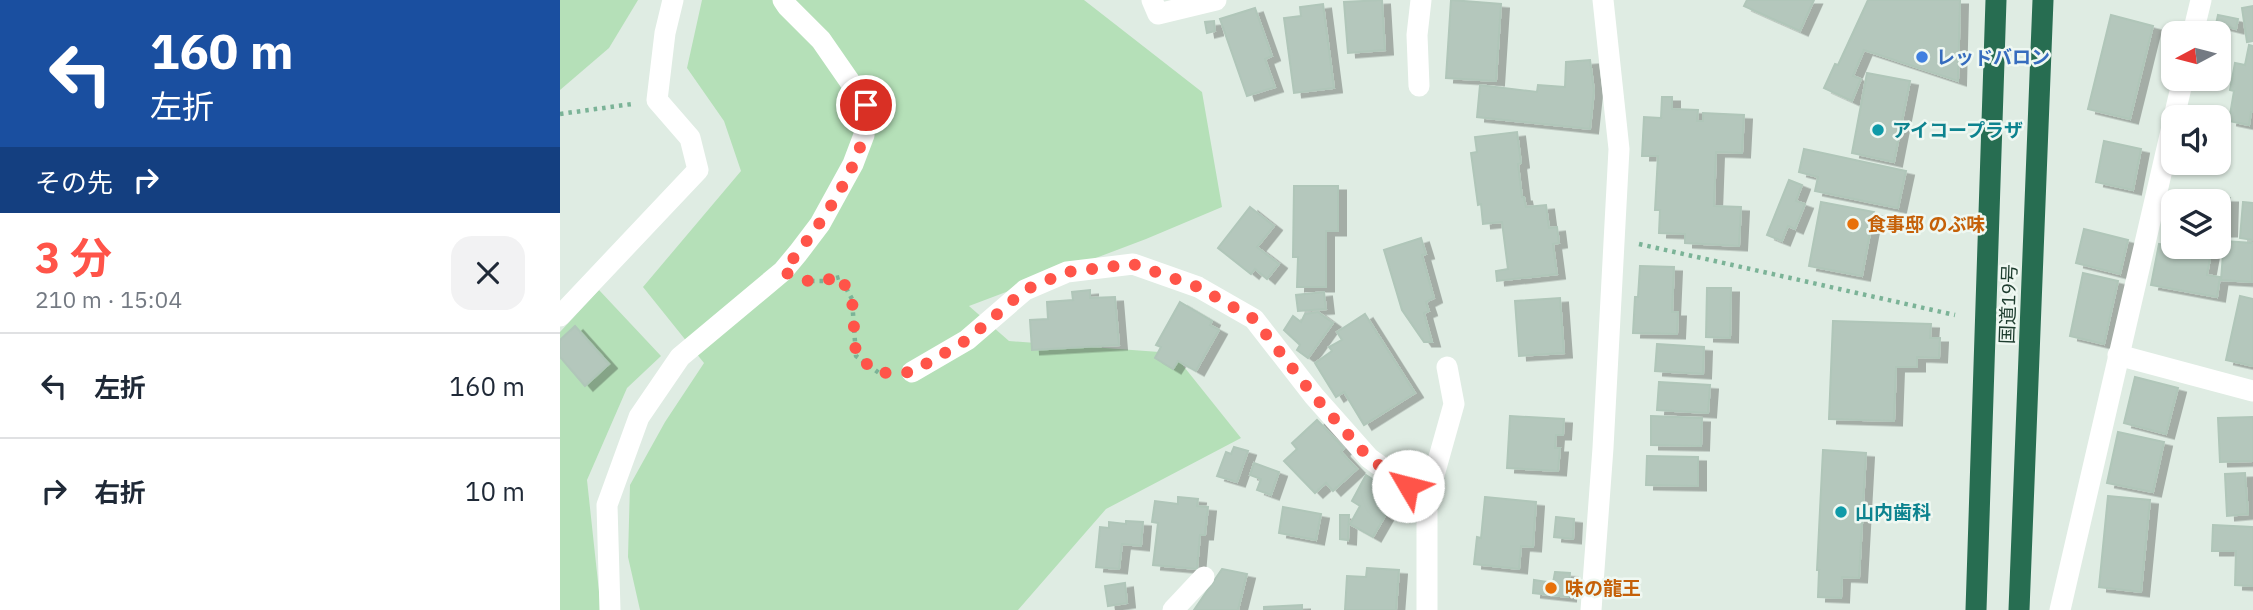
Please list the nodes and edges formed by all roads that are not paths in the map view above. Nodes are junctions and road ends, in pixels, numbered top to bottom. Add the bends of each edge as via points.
1 (673, 0) edge
2 (783, 0) edge
3 (1152, 0) edge
4 (1216, 0) edge
5 (1421, 0) edge
6 (1603, 0) edge
7 (1996, 0) edge
8 (2043, 0) edge
9 (2201, 0) edge
10 (2196, 21) edge
11 (1419, 86) dead end
12 (2161, 172) edge
13 (560, 316) edge
14 (2118, 355) junction
15 (1447, 367) dead end
16 (912, 372) road end
17 (2253, 391) edge
18 (1427, 500) junction
19 (1204, 577) dead end
20 (610, 610) edge
21 (1173, 610) edge
22 (1427, 610) edge
23 (1591, 610) edge
24 (1976, 610) edge
25 (2019, 610) edge
26 (2060, 610) edge

1 - 13 street via 657,100 690,138 698,170
2 - 20 street via 821,40 866,105 864,135 820,224 783,271 680,357 639,417 607,506
3 - 4 street via 1158,14
5 - 11 street
6 - 23 street via 1619,149
7 - 24 highway, 国道19号
8 - 25 highway, 国道19号
9 - 10 street
12 - 14 street
14 - 17 street
14 - 26 street
15 - 18 street via 1454,404
16 - 18 street via 967,340 1025,290 1067,272 1133,264 1198,287 1254,319 1369,458
18 - 22 street
19 - 21 street

